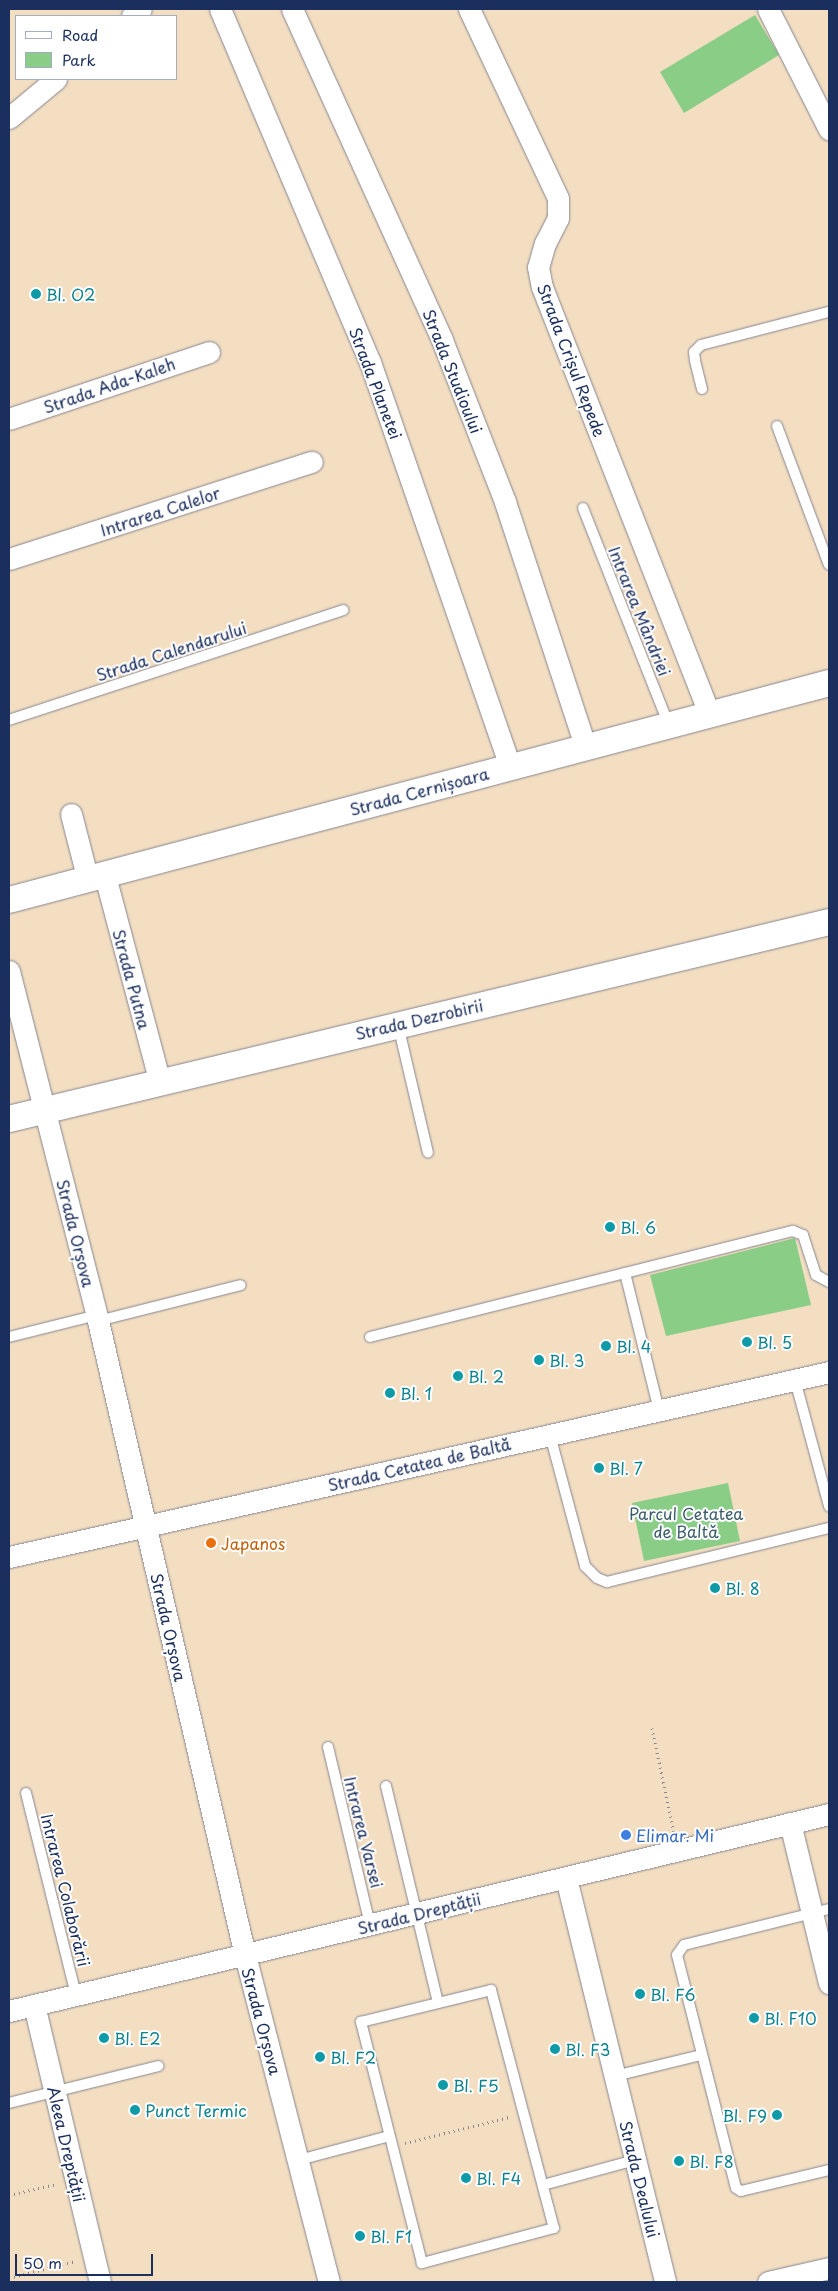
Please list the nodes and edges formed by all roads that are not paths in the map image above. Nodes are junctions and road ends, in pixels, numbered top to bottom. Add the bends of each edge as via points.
1 (220, 9) edge
2 (292, 9) edge
3 (469, 9) edge
4 (768, 9) edge
5 (55, 80) edge
6 (9, 118) edge
7 (829, 129) edge
8 (829, 312) edge
9 (209, 352) dead end
10 (702, 389) dead end
11 (9, 419) edge
12 (777, 426) dead end
13 (312, 462) dead end
14 (583, 508) dead end
15 (9, 559) edge
16 (829, 565) edge
17 (343, 610) dead end
18 (829, 683) edge
19 (709, 714) junction
20 (9, 720) edge
21 (669, 725) junction
22 (585, 746) junction
23 (510, 766) junction
24 (71, 814) dead end
25 (96, 878) junction
26 (9, 900) edge
27 (829, 922) edge
28 (9, 972) edge
29 (398, 1024) junction
30 (160, 1082) junction
31 (44, 1110) junction
32 (9, 1119) edge
33 (428, 1153) dead end
34 (625, 1273) junction
35 (829, 1282) edge
36 (241, 1285) dead end
37 (98, 1318) junction
38 (9, 1337) edge
39 (370, 1337) dead end
40 (829, 1372) edge
41 (795, 1380) junction
42 (659, 1410) junction
43 (550, 1435) junction
44 (829, 1506) edge
45 (146, 1526) junction
46 (829, 1528) edge
47 (9, 1557) edge
48 (328, 1747) dead end
49 (386, 1786) dead end
50 (26, 1793) dead end
51 (829, 1814) edge
52 (790, 1823) junction
53 (566, 1878) junction
54 (820, 1911) edge
55 (417, 1913) junction
56 (370, 1925) junction
57 (245, 1955) junction
58 (829, 1982) edge
59 (76, 1995) junction
60 (438, 2003) junction
61 (34, 2005) junction
62 (9, 2011) edge
63 (701, 2055) junction
64 (158, 2066) dead end
65 (615, 2076) junction
66 (55, 2092) junction
67 (9, 2103) edge
68 (391, 2141) junction
69 (299, 2160) junction
70 (635, 2160) junction
71 (829, 2170) edge
72 (543, 2185) junction
73 (829, 2268) edge
74 (100, 2282) edge
75 (329, 2282) edge
76 (665, 2282) edge
77 (768, 2282) edge

1 - 23 street, Strada Planetei via 370,362
2 - 22 street, Strada Studioului via 442,340 505,502
3 - 19 street, Strada Crișul Repede via 558,198 558,218 545,243 538,267 542,287
4 - 7 street
5 - 6 street
8 - 10 lane via 701,345 694,352
9 - 11 street, Strada Ada-Kaleh
12 - 16 lane
13 - 15 street, Intrarea Calelor
14 - 21 lane, Intrarea Mândriei
17 - 20 lane, Strada Calendarului
18 - 19 street, Strada Cernișoara
19 - 21 street, Strada Cernișoara
21 - 22 street, Strada Cernișoara
22 - 23 street, Strada Cernișoara
23 - 25 street, Strada Cernișoara
24 - 25 street, Strada Putna
25 - 26 street, Strada Cernișoara
25 - 30 street, Strada Putna
27 - 29 street, Strada Dezrobirii
28 - 31 street, Strada Orșova
29 - 30 street, Strada Dezrobirii
29 - 33 lane
30 - 31 street, Strada Dezrobirii
31 - 32 street, Strada Dezrobirii
31 - 37 street, Strada Orșova
34 - 35 lane via 793,1231 803,1235 816,1275
34 - 39 lane
34 - 42 lane
36 - 37 lane
37 - 38 lane
37 - 45 street, Strada Orșova
40 - 41 street, Strada Cetatea de Baltă
41 - 42 street, Strada Cetatea de Baltă
41 - 44 lane
42 - 43 street, Strada Cetatea de Baltă
43 - 45 street, Strada Cetatea de Baltă
43 - 46 lane via 585,1566 597,1578 607,1582
45 - 47 street, Strada Cetatea de Baltă
45 - 57 street, Strada Orșova
48 - 56 lane, Intrarea Varsei
49 - 55 lane
50 - 59 lane, Intrarea Colaborării
51 - 52 street, Strada Dreptății
52 - 53 street, Strada Dreptății
52 - 54 street
53 - 55 street, Strada Dreptății
53 - 65 street, Strada Dealului
54 - 58 street
54 - 63 lane via 679,1948 677,1955
55 - 56 street, Strada Dreptății
55 - 60 lane
56 - 57 street, Strada Dreptății
57 - 59 street, Strada Dreptății
57 - 69 street, Strada Orșova
59 - 61 street, Strada Dreptății
60 - 68 lane via 362,2022
60 - 72 lane via 491,1990
61 - 62 street, Strada Dreptății
61 - 66 street, Aleea Dreptății
63 - 65 lane
63 - 71 lane via 736,2188 741,2191
64 - 66 lane
65 - 70 street, Strada Dealului
66 - 67 lane
66 - 74 street, Aleea Dreptății
68 - 69 lane
68 - 72 lane via 422,2263 554,2228
69 - 75 street, Strada Orșova
70 - 72 lane
70 - 76 street, Strada Dealului
73 - 77 street

